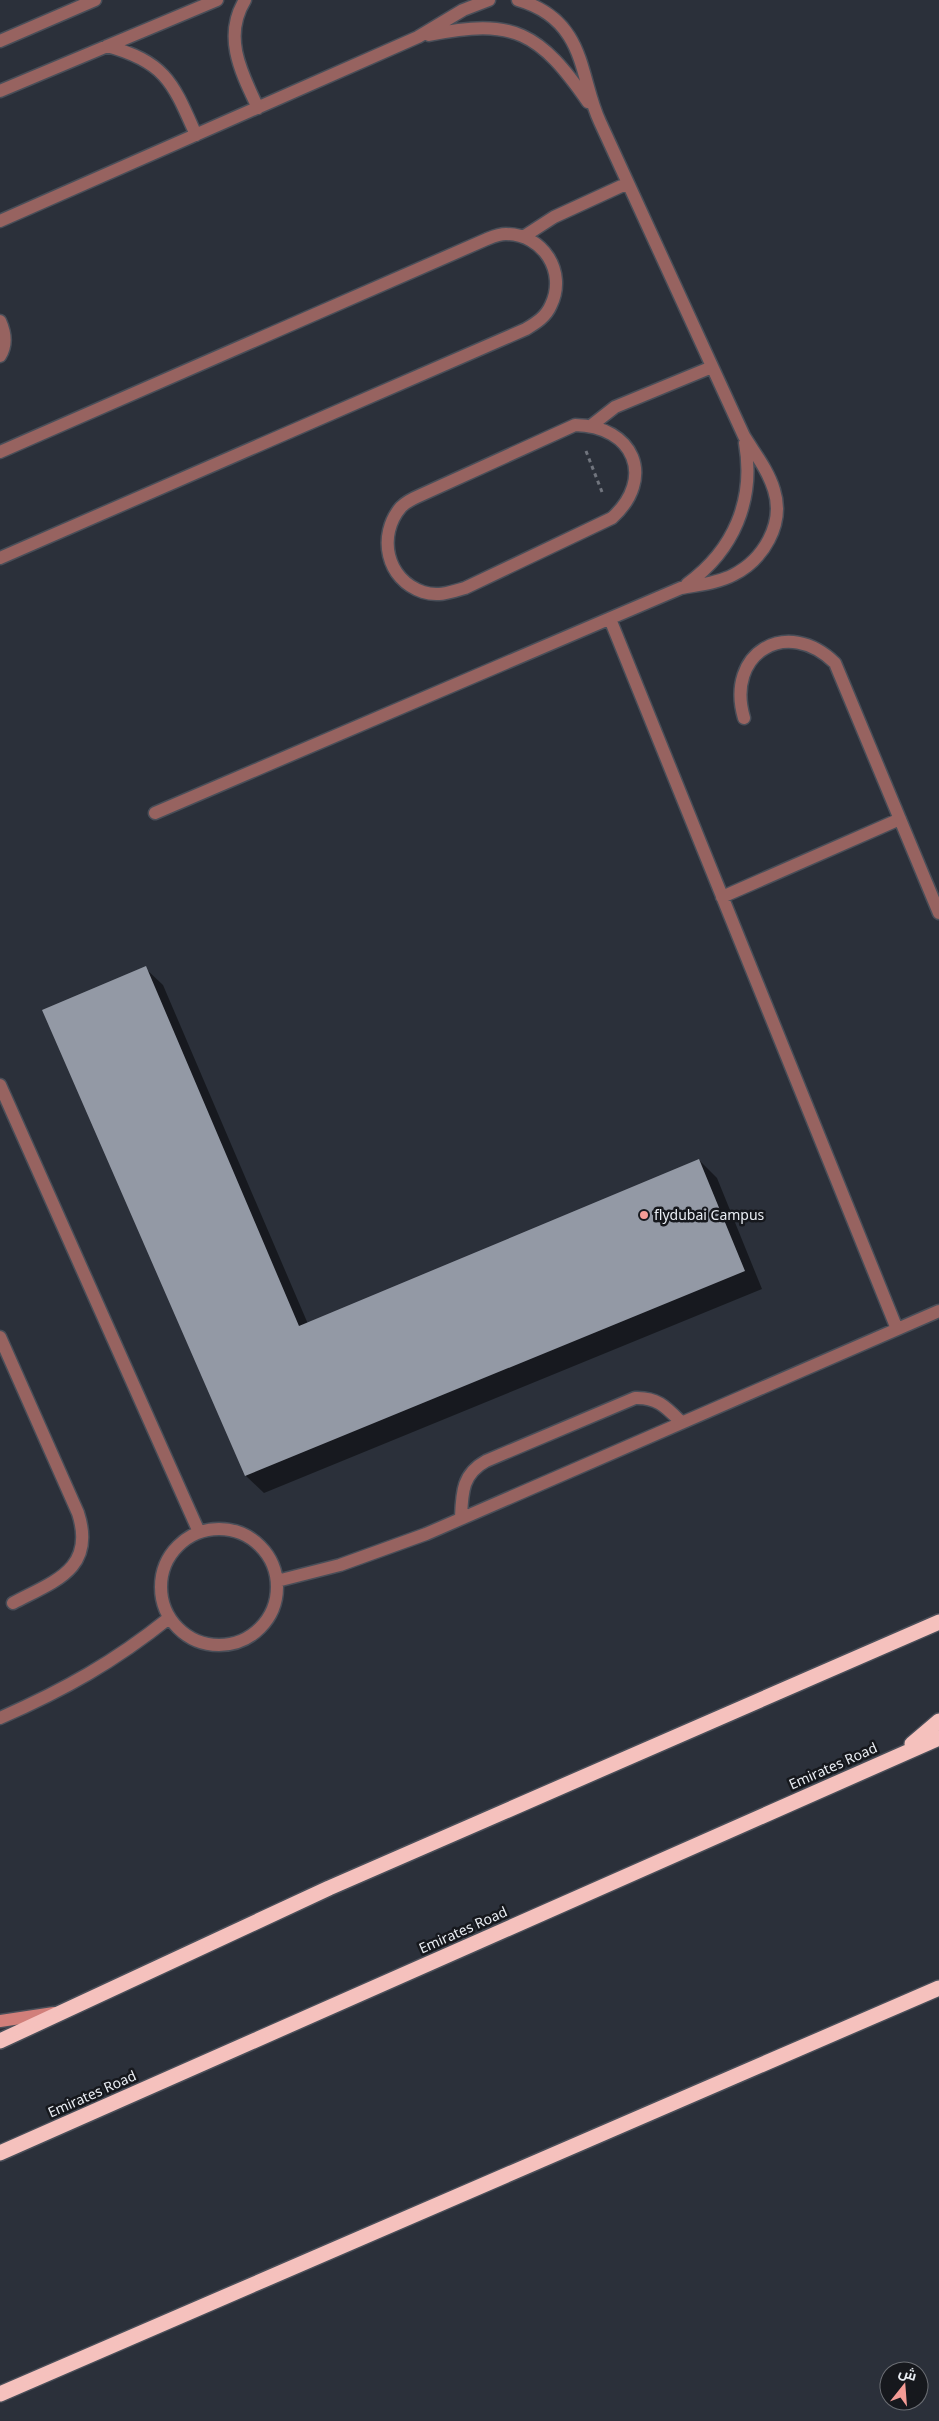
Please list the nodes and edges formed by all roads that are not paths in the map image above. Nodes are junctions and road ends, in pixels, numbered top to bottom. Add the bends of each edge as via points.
1 (95, 0) edge
2 (217, 0) edge
3 (245, 0) edge
4 (489, 0) edge
5 (518, 0) edge
6 (418, 37) junction
7 (0, 41) edge
8 (108, 46) junction
9 (0, 92) edge
10 (258, 108) junction
11 (596, 115) junction
12 (196, 135) junction
13 (628, 183) junction
14 (0, 221) edge
15 (523, 237) junction
16 (0, 321) edge
17 (0, 356) edge
18 (712, 367) junction
19 (592, 425) junction
20 (744, 436) junction
21 (0, 452) edge
22 (0, 558) edge
23 (681, 588) junction
24 (610, 619) junction
25 (744, 718) dead end
26 (155, 813) dead end
27 (900, 819) junction
28 (722, 897) junction
29 (939, 913) edge
30 (0, 1085) edge
31 (939, 1311) edge
32 (897, 1329) junction
33 (0, 1337) edge
34 (681, 1422) junction
35 (461, 1518) junction
36 (199, 1532) junction
37 (277, 1580) junction
38 (13, 1603) dead end
39 (169, 1618) junction
40 (939, 1622) edge
41 (0, 1718) edge
42 (939, 1721) edge
43 (939, 1738) edge
44 (900, 1754) junction
45 (939, 1988) edge
46 (64, 2012) junction
47 (0, 2021) edge
48 (0, 2041) edge
49 (0, 2152) edge
50 (0, 2394) edge

1 - 7 lane
2 - 8 lane
3 - 10 lane via 234,43 237,61
4 - 6 lane via 463,10
5 - 11 lane via 546,12 570,38
6 - 10 lane
6 - 11 lane via 474,27 502,29 520,35 551,54
8 - 9 lane
8 - 12 lane via 127,52 162,73 175,88
10 - 12 lane
11 - 13 lane
12 - 14 lane
13 - 15 lane via 554,217
13 - 18 lane
15 - 21 lane via 505,234 486,238
15 - 22 lane via 538,244 556,273 557,290 551,307 541,320
16 - 17 lane via 5,338
18 - 19 lane via 615,407
18 - 20 lane
19 - 19 lane via 576,425 402,506 390,524 386,545 391,565 404,582 423,592 444,594 464,588 612,518 625,506 633,491 636,474 632,456 622,442 609,431
20 - 23 lane via 748,480 738,523 715,560
20 - 23 lane via 768,473 775,492 777,512 773,533 749,566 731,576
23 - 24 lane
24 - 26 lane
24 - 28 lane
25 - 27 lane via 739,684 746,667 757,654 772,645 789,641 806,643 822,650 835,663 843,678
27 - 28 lane
27 - 29 lane
28 - 32 lane
30 - 36 lane
31 - 32 lane
32 - 34 lane
33 - 38 lane via 83,1530 82,1548 76,1564 63,1577
34 - 35 lane
34 - 35 lane via 656,1400 635,1398 486,1460 470,1472 465,1481
35 - 37 lane via 383,1551
36 - 37 lane via 220,1528 240,1533 258,1543 271,1560
36 - 39 lane via 180,1542 167,1558 161,1578 161,1599
37 - 39 lane via 276,1600 269,1618 256,1633 238,1643 219,1646 199,1642 182,1633
39 - 41 lane via 134,1646 80,1680
40 - 46 highway via 328,1888
42 - 44 highway
43 - 44 highway, Emirates Road
44 - 49 highway, Emirates Road
45 - 50 highway
46 - 47 main road
46 - 48 highway

